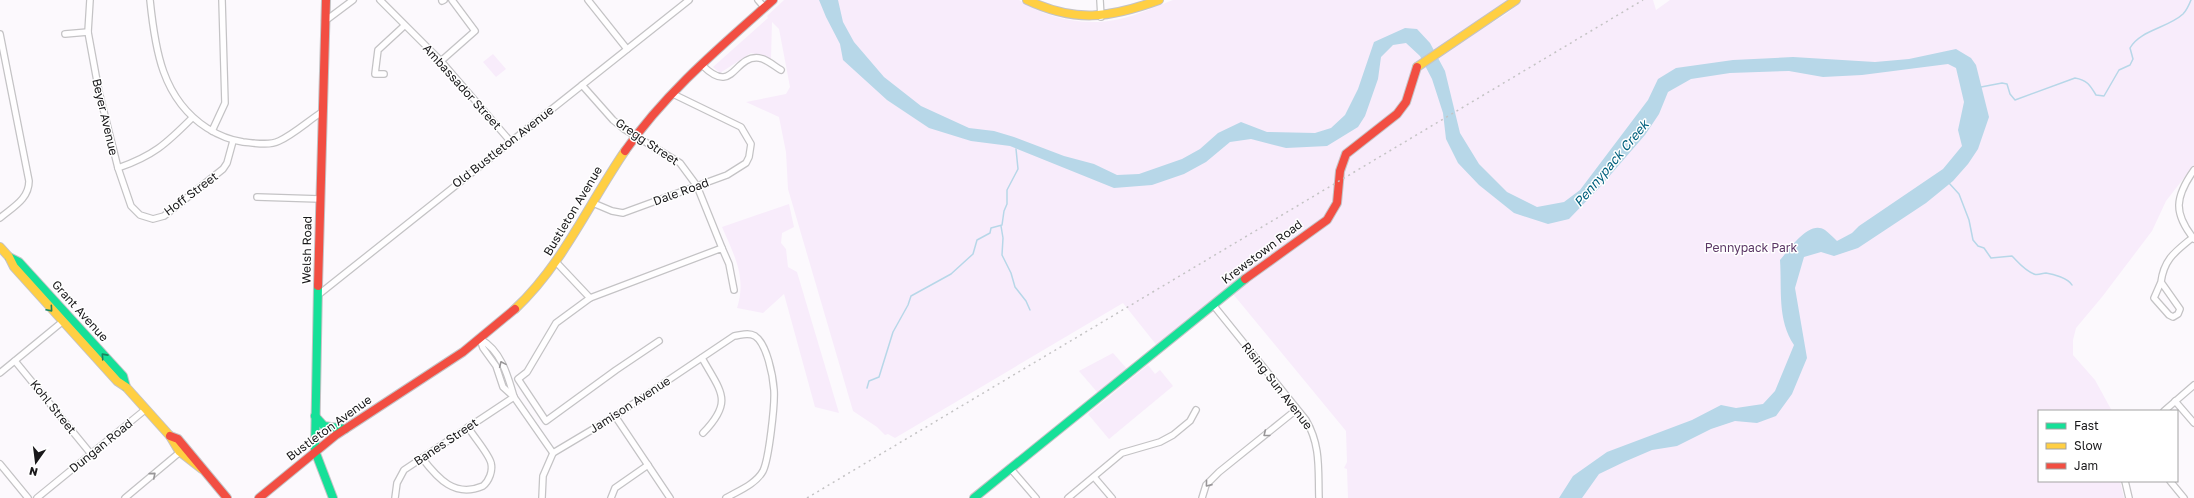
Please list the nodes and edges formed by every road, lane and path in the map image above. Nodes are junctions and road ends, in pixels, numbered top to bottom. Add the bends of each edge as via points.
1 (90, 0) edge
2 (150, 0) edge
3 (222, 0) edge
4 (326, 0) edge
5 (353, 0) edge
6 (380, 0) edge
7 (452, 0) edge
8 (588, 0) edge
9 (689, 0) edge
10 (758, 0) edge
11 (773, 0) edge
12 (1028, 0) edge
13 (1100, 0) edge
14 (1159, 0) edge
15 (1516, 0) edge
16 (765, 8) junction
17 (1101, 17) junction
18 (324, 21) junction
19 (404, 26) junction
20 (88, 32) junction
21 (0, 34) edge
22 (65, 34) dead end
23 (627, 49) junction
24 (2, 60) edge
25 (441, 60) junction
26 (702, 65) junction
27 (781, 70) dead end
28 (384, 74) dead end
29 (582, 85) junction
30 (673, 94) junction
31 (322, 112) junction
32 (192, 118) junction
33 (212, 131) junction
34 (635, 137) junction
35 (233, 141) junction
36 (510, 141) junction
37 (118, 168) junction
38 (2194, 170) edge
39 (697, 186) junction
40 (257, 197) dead end
41 (320, 199) junction
42 (593, 203) junction
43 (0, 218) edge
44 (152, 219) joint
45 (2193, 239) edge
46 (0, 247) edge
47 (722, 248) junction
48 (557, 263) junction
49 (2161, 282) junction
50 (35, 286) junction
51 (734, 290) dead end
52 (318, 295) junction
53 (590, 298) junction
54 (1214, 306) junction
55 (62, 322) junction
56 (480, 340) junction
57 (659, 341) dead end
58 (702, 358) junction
59 (15, 361) junction
60 (0, 373) edge
61 (2194, 385) edge
62 (126, 387) junction
63 (514, 397) junction
64 (2175, 401) junction
65 (146, 409) junction
66 (1196, 410) dead end
67 (1296, 410) junction
68 (2165, 410) edge
69 (315, 415) junction
70 (616, 416) junction
71 (2194, 423) edge
72 (468, 427) junction
73 (345, 429) junction
74 (703, 432) dead end
75 (170, 436) junction
76 (315, 451) junction
77 (180, 452) junction
78 (552, 453) junction
79 (91, 454) junction
80 (422, 458) junction
81 (0, 464) edge
82 (648, 465) junction
83 (1010, 468) junction
84 (202, 469) junction
85 (1094, 477) junction
86 (2125, 482) edge
87 (2171, 482) edge
88 (28, 498) edge
89 (37, 498) edge
90 (125, 498) edge
91 (227, 498) edge
92 (259, 498) edge
93 (333, 498) edge
94 (395, 498) edge
95 (542, 498) edge
96 (611, 498) edge
97 (670, 498) edge
98 (726, 498) edge
99 (974, 498) edge
100 (1036, 498) edge
101 (1068, 498) edge
102 (1112, 498) edge
103 (1202, 498) edge
104 (1319, 498) edge
105 (2129, 498) edge
106 (2184, 498) edge

1 - 20 street, Beyer Avenue
2 - 32 street via 164,76 178,102
3 - 33 street via 225,103
4 - 18 main road, Welsh Road
5 - 18 street
6 - 19 street, Ambassador Street
7 - 25 street via 475,31
8 - 23 street
9 - 23 street, Old Bustleton Avenue
10 - 16 street
11 - 16 main road, Bustleton Avenue
12 - 17 main road via 1052,11
13 - 17 street
14 - 17 main road
15 - 54 main road, Krewstown Road via 1421,63 1414,73 1406,102 1398,114 1346,154 1335,211 1327,220 1240,283
16 - 26 main road, Bustleton Avenue
18 - 31 main road, Welsh Road
19 - 25 street, Ambassador Street
19 - 28 street via 378,50 375,74
20 - 22 street
20 - 37 street, Beyer Avenue via 98,92
21 - 24 street
23 - 29 street, Old Bustleton Avenue
24 - 43 street via 29,190 25,197
25 - 36 street, Ambassador Street
26 - 27 street via 713,75 722,77 732,75 754,58 765,60
26 - 30 main road, Bustleton Avenue
29 - 34 street, Gregg Street via 613,120
29 - 36 street, Old Bustleton Avenue
30 - 34 main road, Bustleton Avenue
30 - 39 street, Dale Road via 742,127 751,144 746,164 727,175
31 - 35 street via 279,142
31 - 41 main road, Welsh Road
32 - 33 street
32 - 37 street via 157,151 140,161
33 - 35 street
34 - 39 street, Gregg Street via 680,163
34 - 42 main road, Bustleton Avenue
35 - 44 street, Hoff Street via 223,169 173,210
36 - 52 street, Old Bustleton Avenue
37 - 44 street, Beyer Avenue via 131,206 140,214
38 - 45 street via 2181,192 2178,209
39 - 42 street, Dale Road via 623,213
39 - 47 street, Gregg Street
40 - 41 street
41 - 52 main road, Welsh Road
42 - 48 main road, Bustleton Avenue via 578,232
45 - 49 street via 2166,262
46 - 50 main road, Grant Avenue via 14,267
47 - 51 street, Gregg Street via 729,264
47 - 53 street
48 - 53 street
48 - 56 main road, Bustleton Avenue via 527,298
49 - 49 street via 2180,309 2173,317 2154,298
50 -> 55 main road, Grant Avenue
62 -> 50 main road, Grant Avenue via 123,376
52 - 69 main road, Welsh Road
53 - 57 street via 556,323 527,372 518,379 546,421
54 - 67 street, Rising Sun Avenue
54 - 83 main road, Krewstown Road
55 - 59 street
55 - 62 main road, Grant Avenue via 117,381
56 - 63 street via 489,344 500,359
56 - 73 main road, Bustleton Avenue
58 - 70 street, Jamison Avenue
58 - 74 street via 719,388 723,403 718,416
58 - 98 street, Jamison Avenue via 734,336 748,334 756,337 764,348 774,391 768,453 762,472
59 - 60 street
59 - 79 street, Kohl Street
61 - 64 street
62 - 65 main road, Grant Avenue
63 - 72 street, Banes Street
63 - 78 street
64 - 68 street
64 - 71 street
65 - 75 main road, Grant Avenue
65 - 79 street, Dungan Road
66 - 85 street via 1190,421 1173,435 1160,442 1122,453
67 -> 103 street via 1206,485
67 - 104 street, Rising Sun Avenue via 1306,420 1318,445
69 - 73 main road via 325,427
69 - 76 main road, Welsh Road
70 - 78 street, Jamison Avenue
70 - 82 street
72 - 80 street, Banes Street
72 - 80 street via 491,462 491,472 485,485 477,491 468,495 455,495 446,490
73 - 76 main road, Bustleton Avenue
75 - 77 main road, Grant Avenue
75 - 84 main road, Grant Avenue via 178,439
76 - 92 main road, Bustleton Avenue
76 - 93 main road, Welsh Road
77 - 84 main road, Grant Avenue via 192,464
90 -> 77 street
78 - 95 street via 543,476
79 - 89 street, Dungan Road
80 - 94 street, Banes Street via 404,470 396,483
81 - 88 street
82 - 96 street via 615,488
82 - 97 street
83 - 99 main road, Krewstown Road
83 - 100 street
84 - 91 main road, Grant Avenue
85 - 101 street
85 - 102 street
86 - 105 street
87 - 106 street

